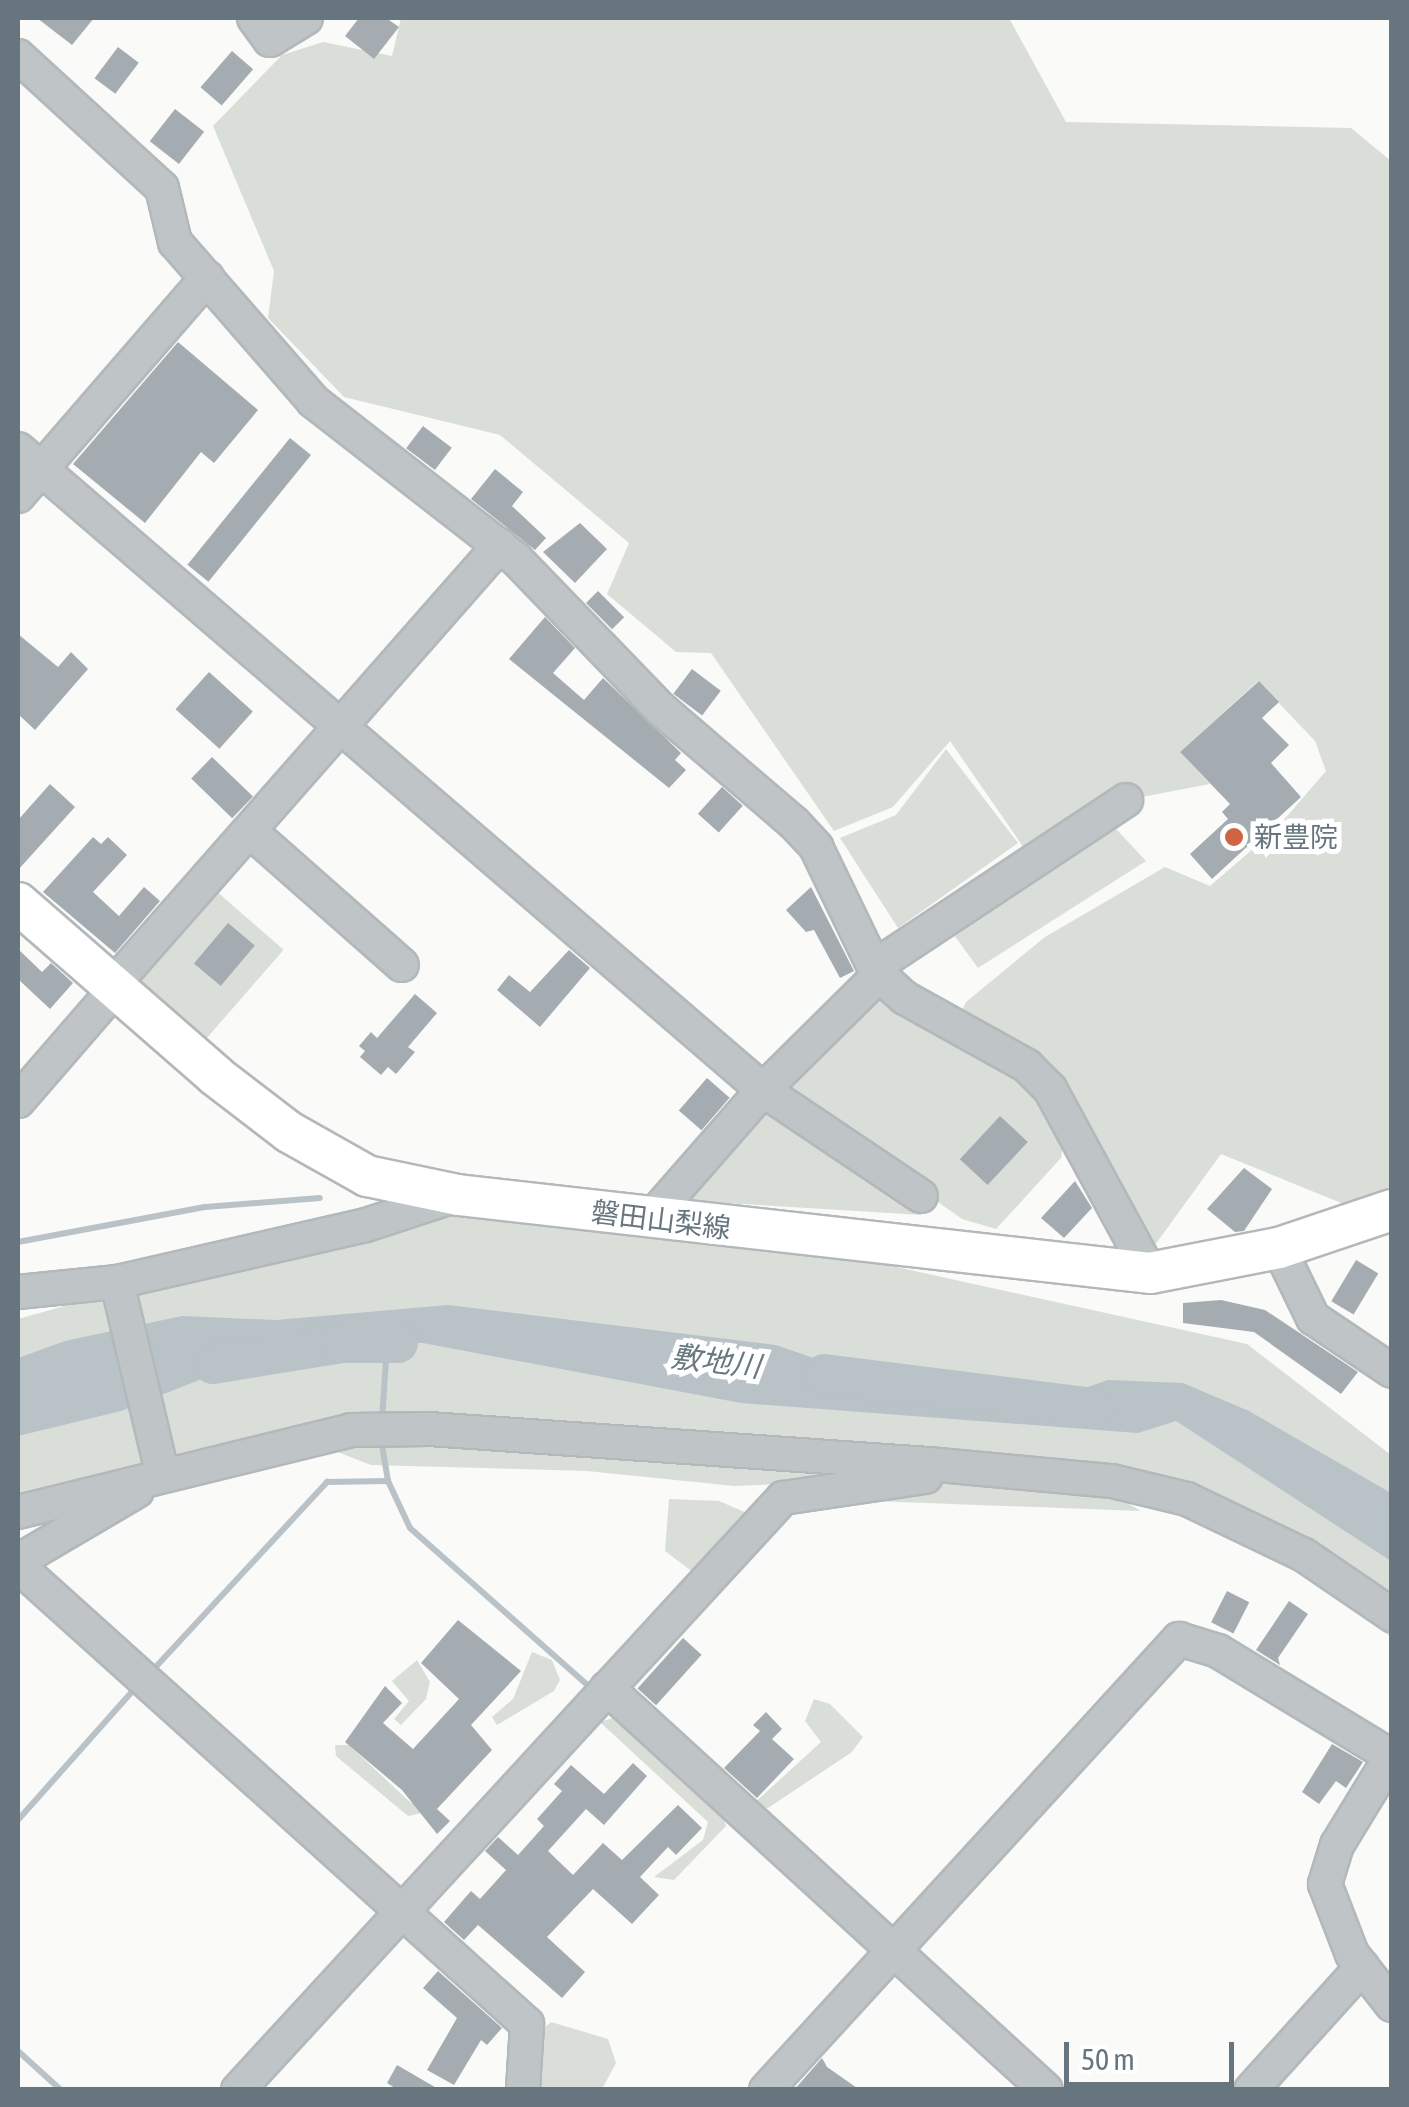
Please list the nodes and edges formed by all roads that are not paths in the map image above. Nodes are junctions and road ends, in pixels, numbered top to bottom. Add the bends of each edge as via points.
1 (254, 18) edge
2 (306, 18) edge
3 (18, 56) edge
4 (207, 278) junction
5 (29, 459) edge
6 (18, 496) edge
7 (500, 544) junction
8 (344, 728) junction
9 (1126, 800) dead end
10 (251, 832) junction
11 (18, 903) edge
12 (402, 965) dead end
13 (877, 973) junction
14 (114, 986) junction
15 (763, 1090) junction
16 (18, 1101) edge
17 (458, 1195) junction
18 (921, 1196) dead end
19 (1392, 1210) edge
20 (650, 1219) junction
21 (1279, 1248) junction
22 (1150, 1273) junction
23 (109, 1288) junction
24 (18, 1292) edge
25 (18, 1309) edge
26 (1392, 1371) edge
27 (162, 1467) junction
28 (948, 1469) junction
29 (18, 1512) edge
30 (18, 1563) edge
31 (1392, 1615) edge
32 (607, 1688) junction
33 (1391, 1756) edge
34 (399, 1914) junction
35 (893, 1951) junction
36 (1362, 1967) junction
37 (1392, 2005) edge
38 (238, 2090) edge
39 (523, 2090) edge
40 (766, 2090) edge
41 (1046, 2090) edge
42 (1251, 2090) edge

1 - 2 street via 270,40
3 - 4 street via 162,188 175,242
4 - 5 street
4 - 7 street via 313,401
5 - 6 street
5 - 8 street
7 - 8 street
7 - 13 street via 662,710 816,847
8 - 10 street
8 - 15 street
9 - 13 street via 886,960
10 - 12 street
10 - 14 street
11 - 14 main road, 磐田山梨線
13 - 15 street
13 - 22 street via 905,998 1027,1066 1050,1089
14 - 16 street
14 - 17 main road, 磐田山梨線 via 289,1132 367,1176
15 - 18 street
15 - 20 street
17 - 20 main road, 磐田山梨線
17 - 23 street via 366,1225
19 - 21 main road, 磐田山梨線
20 - 22 main road, 磐田山梨線
21 - 22 main road, 磐田山梨線
21 - 26 street via 1313,1318
23 - 24 street
23 - 25 street
23 - 27 street
27 - 28 street via 351,1430 428,1429
27 - 29 street
27 - 30 street
28 - 31 street via 1112,1481 1187,1498 1304,1555
28 - 32 street via 782,1498
30 - 34 street
32 - 34 street
32 - 35 street
33 - 35 street via 1218,1650 1180,1639
33 - 36 street via 1338,1844 1325,1884
34 - 38 street
34 - 39 street via 526,2024
35 - 40 street
35 - 41 street
36 - 37 street
36 - 42 street

